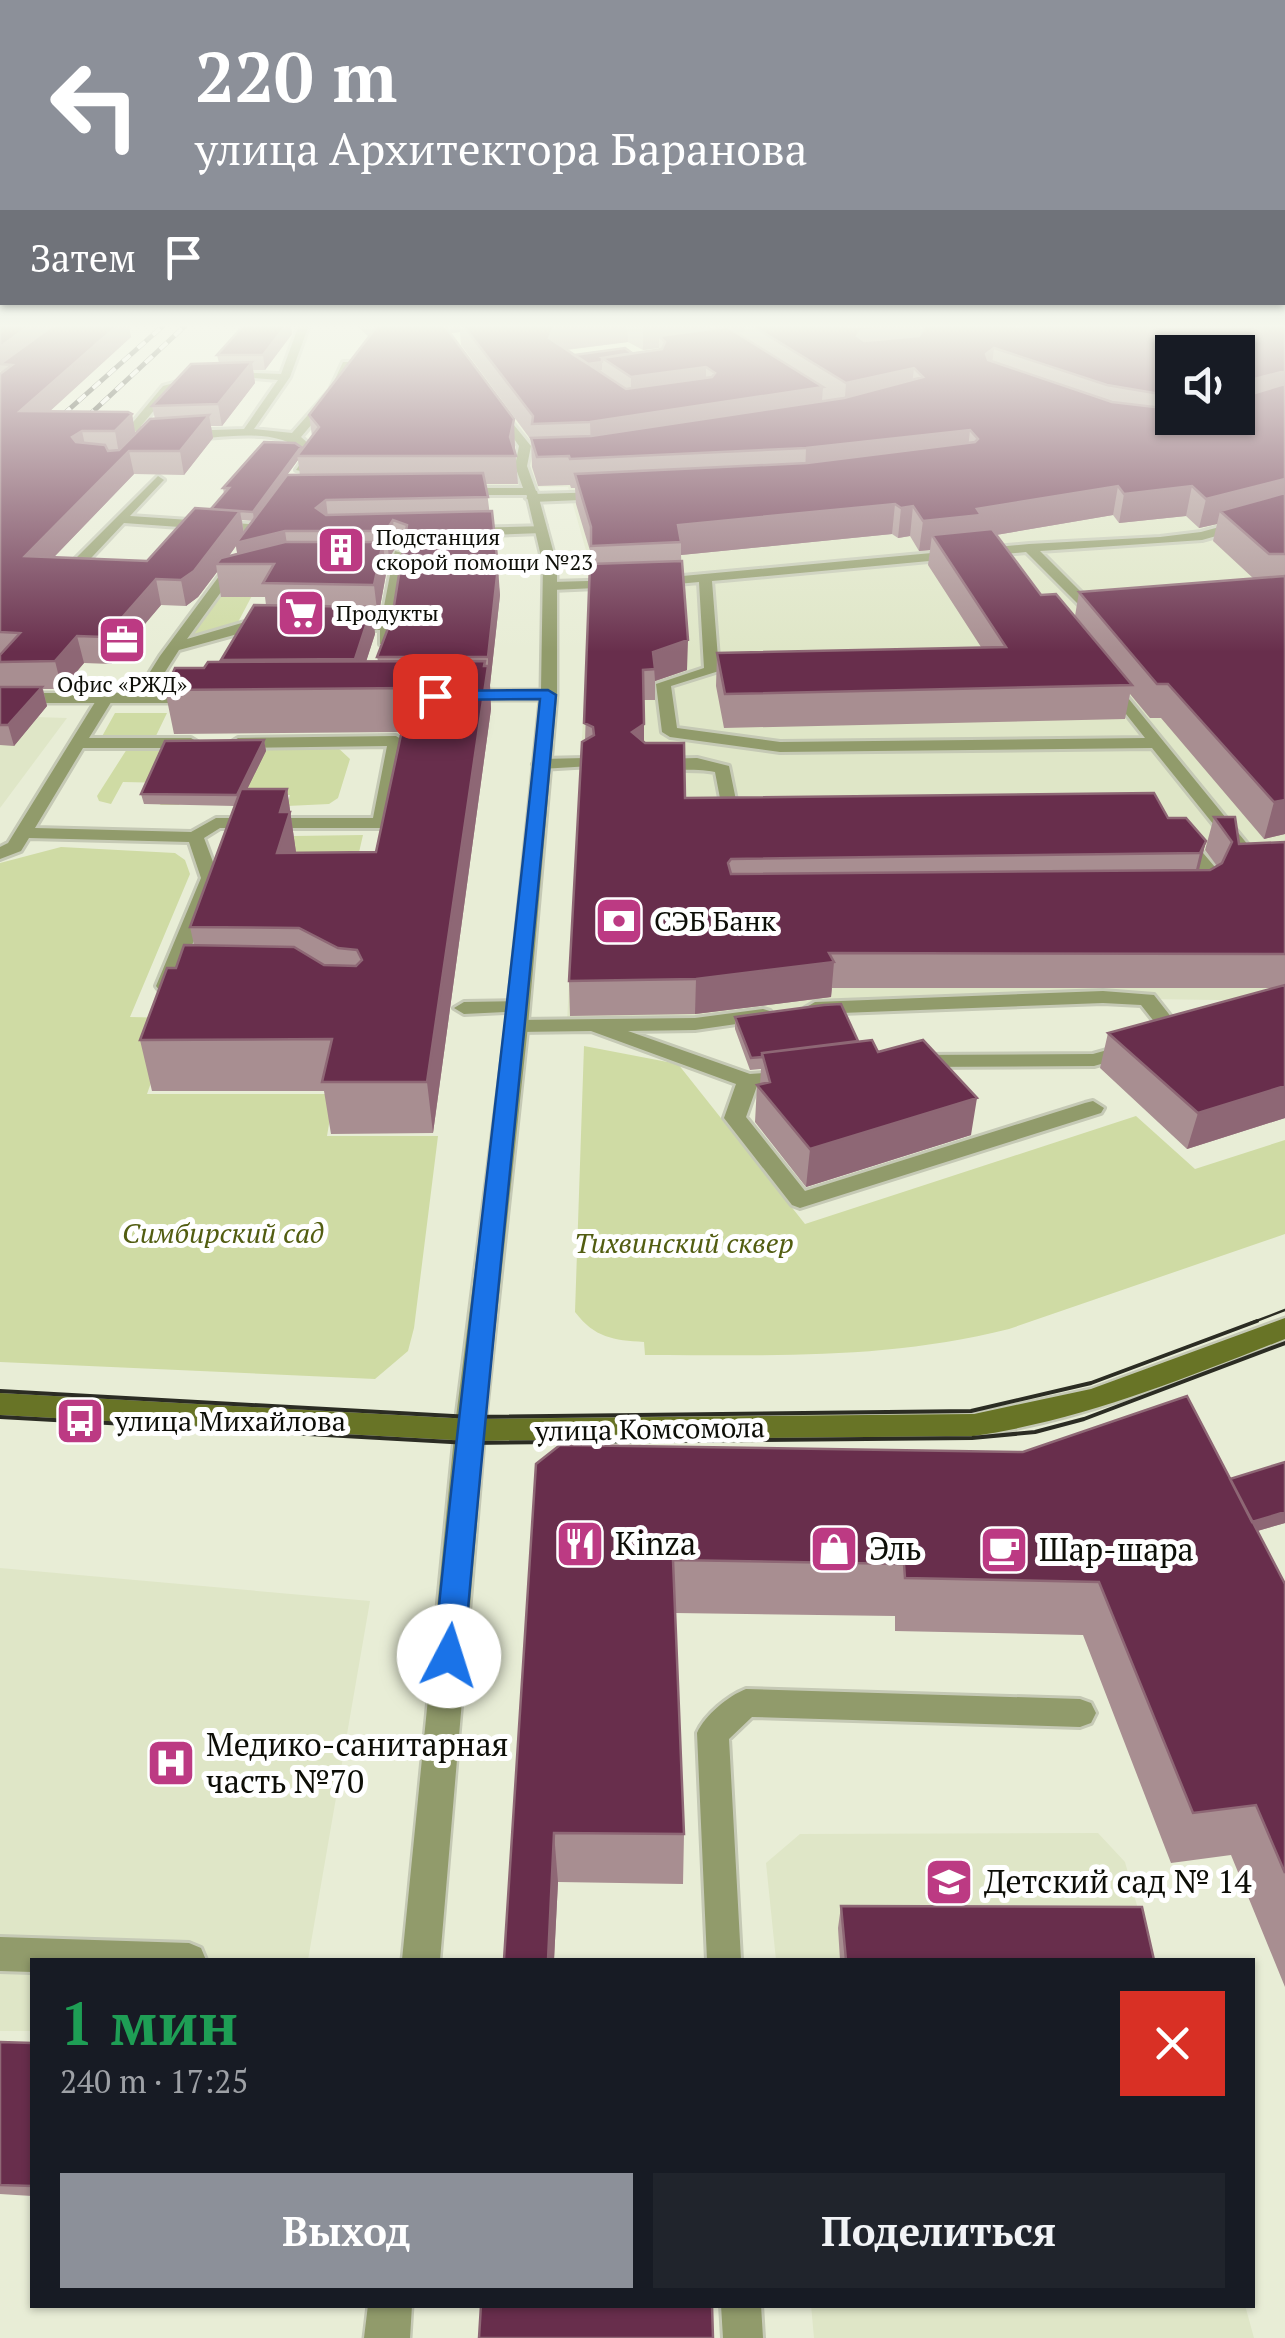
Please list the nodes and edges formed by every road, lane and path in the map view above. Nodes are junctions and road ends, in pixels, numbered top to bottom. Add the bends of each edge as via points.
1 (149, 434) edge
2 (264, 434) edge
3 (297, 434) edge
4 (516, 434) edge
5 (294, 438) junction
6 (136, 448) edge
7 (522, 460) junction
8 (540, 460) edge
9 (158, 480) edge
10 (292, 485) edge
11 (436, 492) edge
12 (531, 494) junction
13 (617, 494) edge
14 (1285, 514) edge
15 (121, 519) junction
16 (542, 530) junction
17 (451, 532) edge
18 (403, 542) edge
19 (251, 543) edge
20 (1029, 548) junction
21 (241, 557) edge
22 (344, 566) edge
23 (398, 566) junction
24 (72, 570) edge
25 (250, 574) edge
26 (705, 580) junction
27 (220, 584) junction
28 (552, 586) junction
29 (1120, 600) edge
30 (288, 624) edge
31 (326, 625) edge
32 (386, 626) junction
33 (174, 647) junction
34 (380, 662) edge
35 (1100, 674) edge
36 (548, 695) junction
37 (444, 696) edge
38 (0, 698) edge
39 (216, 698) edge
40 (106, 699) junction
41 (141, 699) junction
42 (1156, 742) junction
43 (79, 743) junction
44 (541, 764) junction
45 (585, 764) edge
46 (644, 764) edge
47 (768, 810) edge
48 (1165, 820) edge
49 (24, 832) junction
50 (194, 837) junction
51 (1285, 850) edge
52 (0, 854) edge
53 (1182, 896) edge
54 (202, 986) edge
55 (464, 1008) dead end
56 (518, 1016) junction
57 (593, 1024) junction
58 (890, 1064) edge
59 (819, 1072) edge
60 (748, 1081) junction
61 (1094, 1108) dead end
62 (1285, 1328) edge
63 (0, 1404) edge
64 (470, 1430) junction
65 (1080, 1713) dead end
66 (0, 1954) edge
67 (126, 1958) edge
68 (421, 1958) edge
69 (724, 1958) edge
70 (390, 2308) edge
71 (741, 2308) edge
72 (387, 2338) edge
73 (742, 2338) edge

1 - 6 lane
2 - 5 lane
3 - 5 lane
4 - 7 lane via 525,446
5 - 10 lane via 313,453
7 - 8 lane
7 - 12 lane
9 - 15 lane
11 - 12 lane
12 - 13 lane
12 - 16 street
14 - 20 lane via 1174,539
15 - 19 lane via 266,523
15 - 24 lane
16 - 17 lane
16 - 28 street
18 - 23 lane
20 - 26 lane
20 - 29 lane via 1076,606
21 - 27 lane
22 - 23 lane
23 - 32 lane
25 - 27 lane
26 - 28 lane
26 - 42 lane via 712,671 663,684 670,732 780,748
27 - 33 lane
28 - 36 street
30 - 33 lane via 252,624
31 - 32 lane
32 - 34 lane
33 - 41 lane
35 - 42 lane
36 - 37 street
36 - 44 street
38 - 40 street
39 - 41 street
40 - 41 street
40 - 43 lane
42 - 51 lane via 1250,857
43 - 49 lane
43 - 50 lane via 396,741 378,832 216,824
44 - 45 lane
44 - 56 street
46 - 47 lane via 723,769 729,810
48 - 53 lane via 1211,873 1201,895
49 - 50 lane
49 - 52 lane
50 - 54 lane via 210,878 166,986
55 - 56 lane
56 - 57 lane
56 - 64 street
57 - 58 lane via 695,1024 823,1007 1103,998 1147,1000 1176,1036 1094,1060
57 - 60 lane
59 - 60 lane
60 - 61 lane via 735,1118 800,1200
62 - 64 main road, улица Комсомола via 1030,1419 974,1426
63 - 64 main road, улица Комсомола
64 - 68 street
65 - 69 lane via 746,1703 713,1732
66 - 67 lane
70 - 72 street
71 - 73 lane

